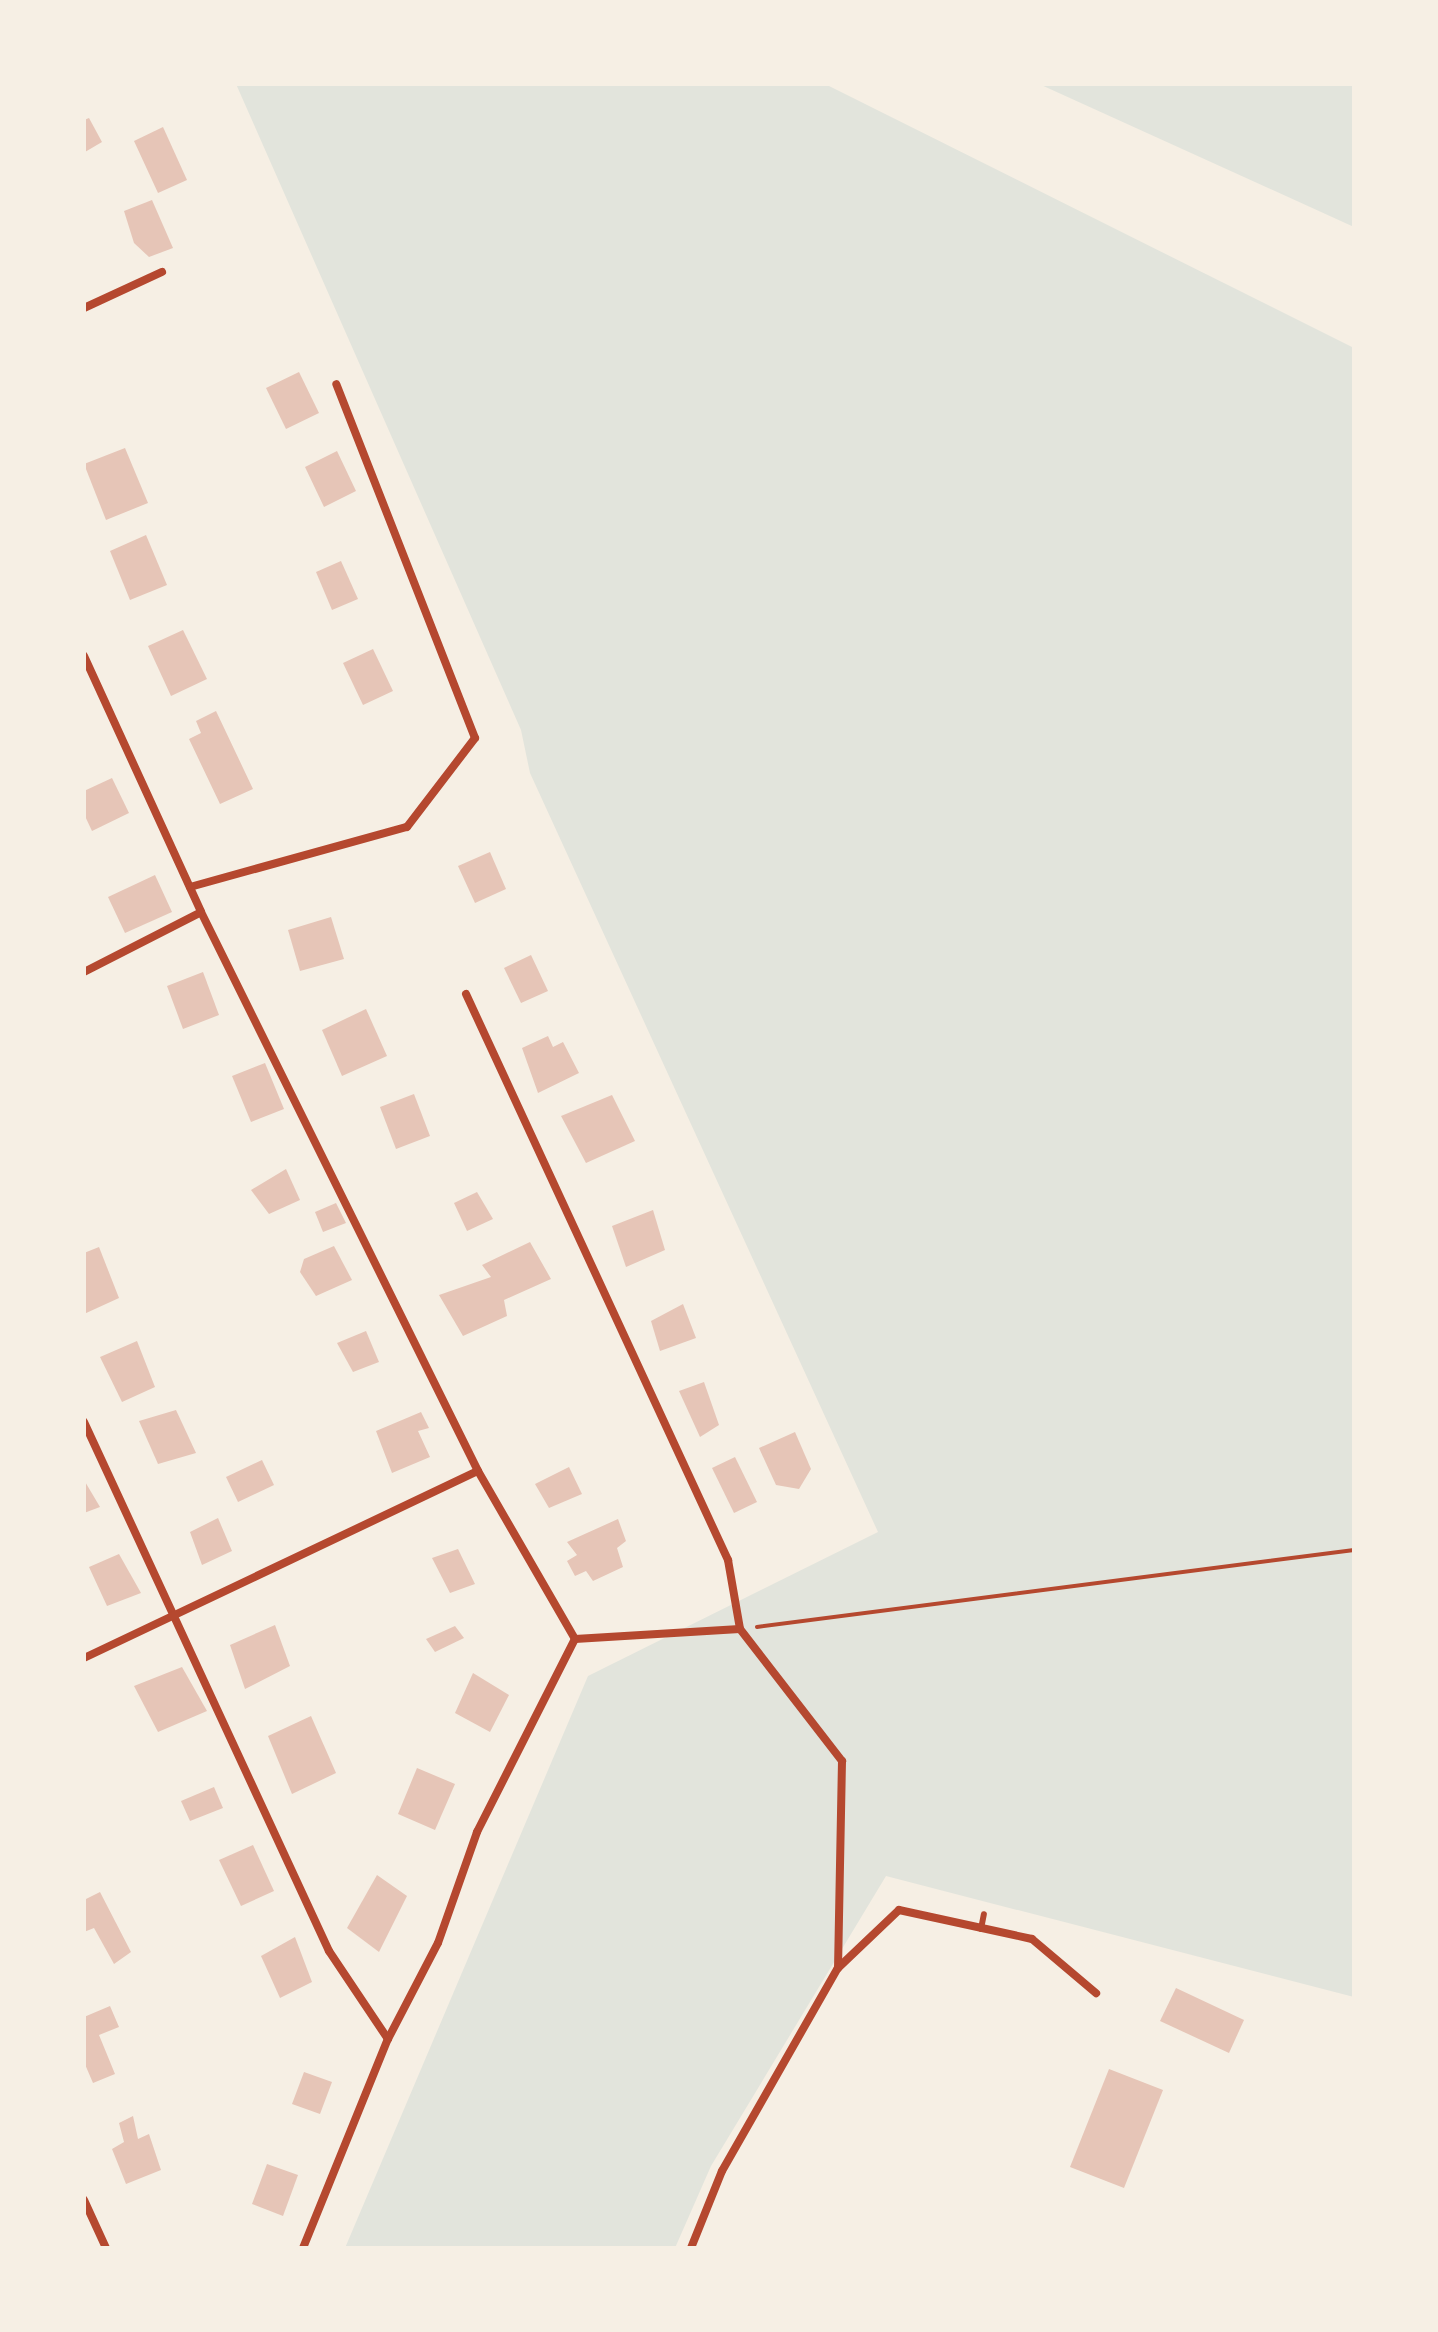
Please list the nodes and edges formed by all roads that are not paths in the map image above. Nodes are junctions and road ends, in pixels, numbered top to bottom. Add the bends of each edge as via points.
1 (162, 272) dead end
2 (84, 308) edge
3 (336, 384) dead end
4 (84, 656) edge
5 (190, 887) junction
6 (201, 912) junction
7 (84, 972) edge
8 (466, 994) dead end
9 (84, 1422) edge
10 (478, 1471) junction
11 (176, 1617) junction
12 (740, 1629) junction
13 (575, 1639) junction
14 (84, 1658) edge
15 (984, 1914) dead end
16 (981, 1929) junction
17 (838, 1968) junction
18 (1096, 1993) dead end
19 (388, 2039) junction
20 (84, 2200) edge
21 (106, 2248) edge
22 (303, 2248) edge
23 (691, 2248) edge

1 - 2 street
3 - 5 street via 475,738 407,827
4 - 5 street
5 - 6 street
6 - 7 street
6 - 10 street
8 - 12 street via 728,1560
9 - 11 street
10 - 11 street
10 - 13 street
11 - 14 street
11 - 19 street via 329,1951
12 - 13 street
12 - 17 street via 842,1761
13 - 19 street via 477,1832 438,1943
15 - 16 lane
16 - 17 street via 899,1910
16 - 18 street via 1032,1939
17 - 23 street via 722,2171
19 - 22 street
20 - 21 street

